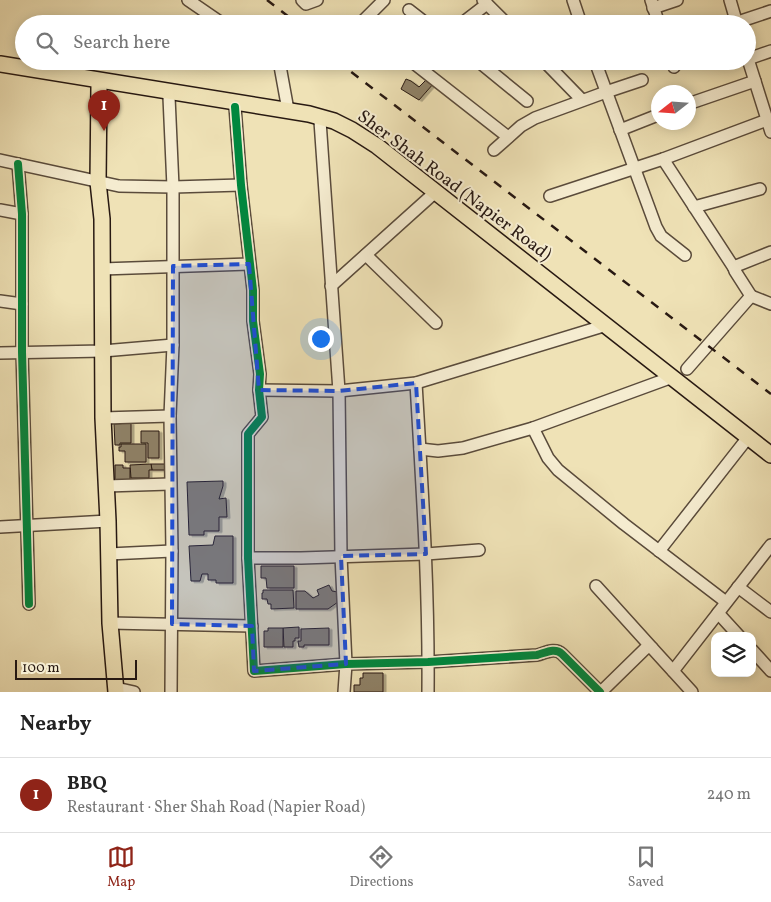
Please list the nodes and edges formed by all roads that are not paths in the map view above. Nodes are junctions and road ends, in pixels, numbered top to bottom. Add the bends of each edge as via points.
1 (188, 0) edge
2 (302, 0) edge
3 (317, 0) edge
4 (573, 0) edge
5 (677, 0) edge
6 (730, 0) edge
7 (380, 2) edge
8 (485, 2) edge
9 (652, 4) edge
10 (409, 10) dead end
11 (771, 11) edge
12 (210, 15) edge
13 (369, 15) edge
14 (415, 15) edge
15 (471, 15) edge
16 (498, 15) edge
17 (578, 15) edge
18 (733, 15) edge
19 (756, 16) edge
20 (771, 52) edge
21 (756, 55) edge
22 (0, 64) edge
23 (15, 67) edge
24 (34, 70) edge
25 (281, 70) edge
26 (423, 70) edge
27 (489, 70) edge
28 (553, 70) edge
29 (598, 70) edge
30 (752, 70) edge
31 (0, 71) edge
32 (642, 80) dead end
33 (755, 81) junction
34 (99, 86) junction
35 (606, 92) junction
36 (766, 96) edge
37 (169, 98) junction
38 (582, 100) junction
39 (527, 101) dead end
40 (696, 101) edge
41 (223, 103) junction
42 (288, 110) junction
43 (651, 118) edge
44 (767, 120) junction
45 (320, 121) dead end
46 (620, 130) junction
47 (771, 132) edge
48 (508, 137) junction
49 (494, 150) dead end
50 (663, 159) junction
51 (0, 160) edge
52 (18, 164) junction
53 (634, 169) junction
54 (98, 182) junction
55 (241, 185) junction
56 (173, 187) junction
57 (760, 189) dead end
58 (431, 196) dead end
59 (550, 196) dead end
60 (694, 207) junction
61 (0, 210) edge
62 (22, 214) junction
63 (771, 252) edge
64 (366, 255) junction
65 (685, 255) dead end
66 (249, 264) junction
67 (173, 266) junction
68 (734, 268) junction
69 (102, 269) junction
70 (331, 286) junction
71 (751, 296) junction
72 (0, 301) edge
73 (22, 304) junction
74 (771, 304) edge
75 (436, 323) dead end
76 (600, 327) dead end
77 (173, 345) junction
78 (103, 351) junction
79 (22, 352) junction
80 (0, 353) edge
81 (687, 369) dead end
82 (667, 379) dead end
83 (416, 383) junction
84 (259, 390) junction
85 (339, 391) junction
86 (170, 416) junction
87 (103, 418) junction
88 (533, 428) junction
89 (746, 440) dead end
90 (420, 449) junction
91 (771, 455) edge
92 (170, 484) junction
93 (106, 486) junction
94 (108, 521) junction
95 (27, 526) junction
96 (0, 527) edge
97 (771, 545) edge
98 (479, 550) dead end
99 (172, 551) junction
100 (660, 551) junction
101 (109, 554) junction
102 (426, 554) junction
103 (341, 556) junction
104 (248, 558) junction
105 (596, 586) dead end
106 (738, 587) junction
107 (726, 602) junction
108 (29, 604) dead end
109 (771, 612) edge
110 (718, 613) junction
111 (110, 623) junction
112 (172, 624) junction
113 (252, 626) junction
114 (735, 632) edge
115 (652, 648) junction
116 (756, 654) edge
117 (428, 662) junction
118 (346, 664) junction
119 (771, 670) edge
120 (673, 671) junction
121 (116, 690) edge
122 (606, 690) edge
123 (134, 692) edge
124 (171, 692) edge
125 (344, 692) edge
126 (428, 692) edge
127 (692, 692) edge

1 - 12 street
2 - 3 street via 306,4
4 - 17 street
5 - 9 street
6 - 18 street
7 - 13 street
8 - 15 street
8 - 16 street
10 - 14 street
11 - 19 street
20 - 21 street
22 - 23 main road, Sher Shah Road (Napier Road)
24 - 41 main road, Sher Shah Road (Napier Road)
25 - 42 street
26 - 48 street
27 - 39 street
28 - 38 street
29 - 35 street
30 - 33 street
31 - 34 main road, Sher Shah Road (Napier Road)
32 - 35 street
33 - 36 street
33 - 40 street
34 - 37 main road, Sher Shah Road (Napier Road)
34 - 54 main road
35 - 38 street
35 - 46 street
36 - 44 street
37 - 41 main road, Sher Shah Road (Napier Road)
37 - 56 street
38 - 48 street via 535,118
41 - 42 main road, Sher Shah Road (Napier Road)
41 - 55 street
42 - 91 main road, Sher Shah Road (Napier Road) via 334,121 377,146
43 - 46 street
44 - 47 street
44 - 50 street
45 - 70 street
46 - 53 street
48 - 49 street
50 - 53 street
50 - 60 street
51 - 52 street
52 - 54 street
52 - 62 street
53 - 59 street
53 - 65 street via 661,236
54 - 56 street via 119,186
54 - 69 main road
55 - 56 street
55 - 66 street
56 - 67 street
57 - 60 street
58 - 64 street
60 - 68 street
61 - 62 street
62 - 73 street
63 - 68 street
64 - 70 street
64 - 75 street
66 - 67 street
66 - 84 street
67 - 69 street
67 - 77 street
68 - 71 street
69 - 78 main road
70 - 85 street
71 - 74 street
71 - 81 street
72 - 73 street
73 - 79 street
76 - 83 street
77 - 78 street
77 - 86 street
78 - 79 street
78 - 87 main road
79 - 80 street
79 - 95 street
82 - 88 street
83 - 85 street
83 - 90 street
84 - 85 street
84 - 104 street via 262,417 248,434
85 - 103 street
86 - 87 street
86 - 92 street
87 - 93 main road
88 - 90 street via 463,448
88 - 100 street via 558,470
89 - 100 street
90 - 102 street
92 - 93 street
92 - 99 street
93 - 94 main road
94 - 95 street
94 - 101 main road
95 - 96 street
95 - 108 street
97 - 106 street
98 - 102 street
99 - 101 street
99 - 112 street
100 - 107 street
101 - 111 main road
102 - 103 street
102 - 117 street
103 - 104 street
103 - 118 street
104 - 113 street
105 - 115 street
106 - 107 street
106 - 109 street
107 - 110 street
110 - 114 street
110 - 120 street
111 - 112 street
111 - 121 main road
112 - 113 street
112 - 124 street
113 - 118 street via 254,671
115 - 120 street
115 - 122 street via 642,650
116 - 119 street
117 - 118 street
117 - 122 street via 537,655 554,650
117 - 126 street
118 - 125 street
120 - 127 street
121 - 123 street

